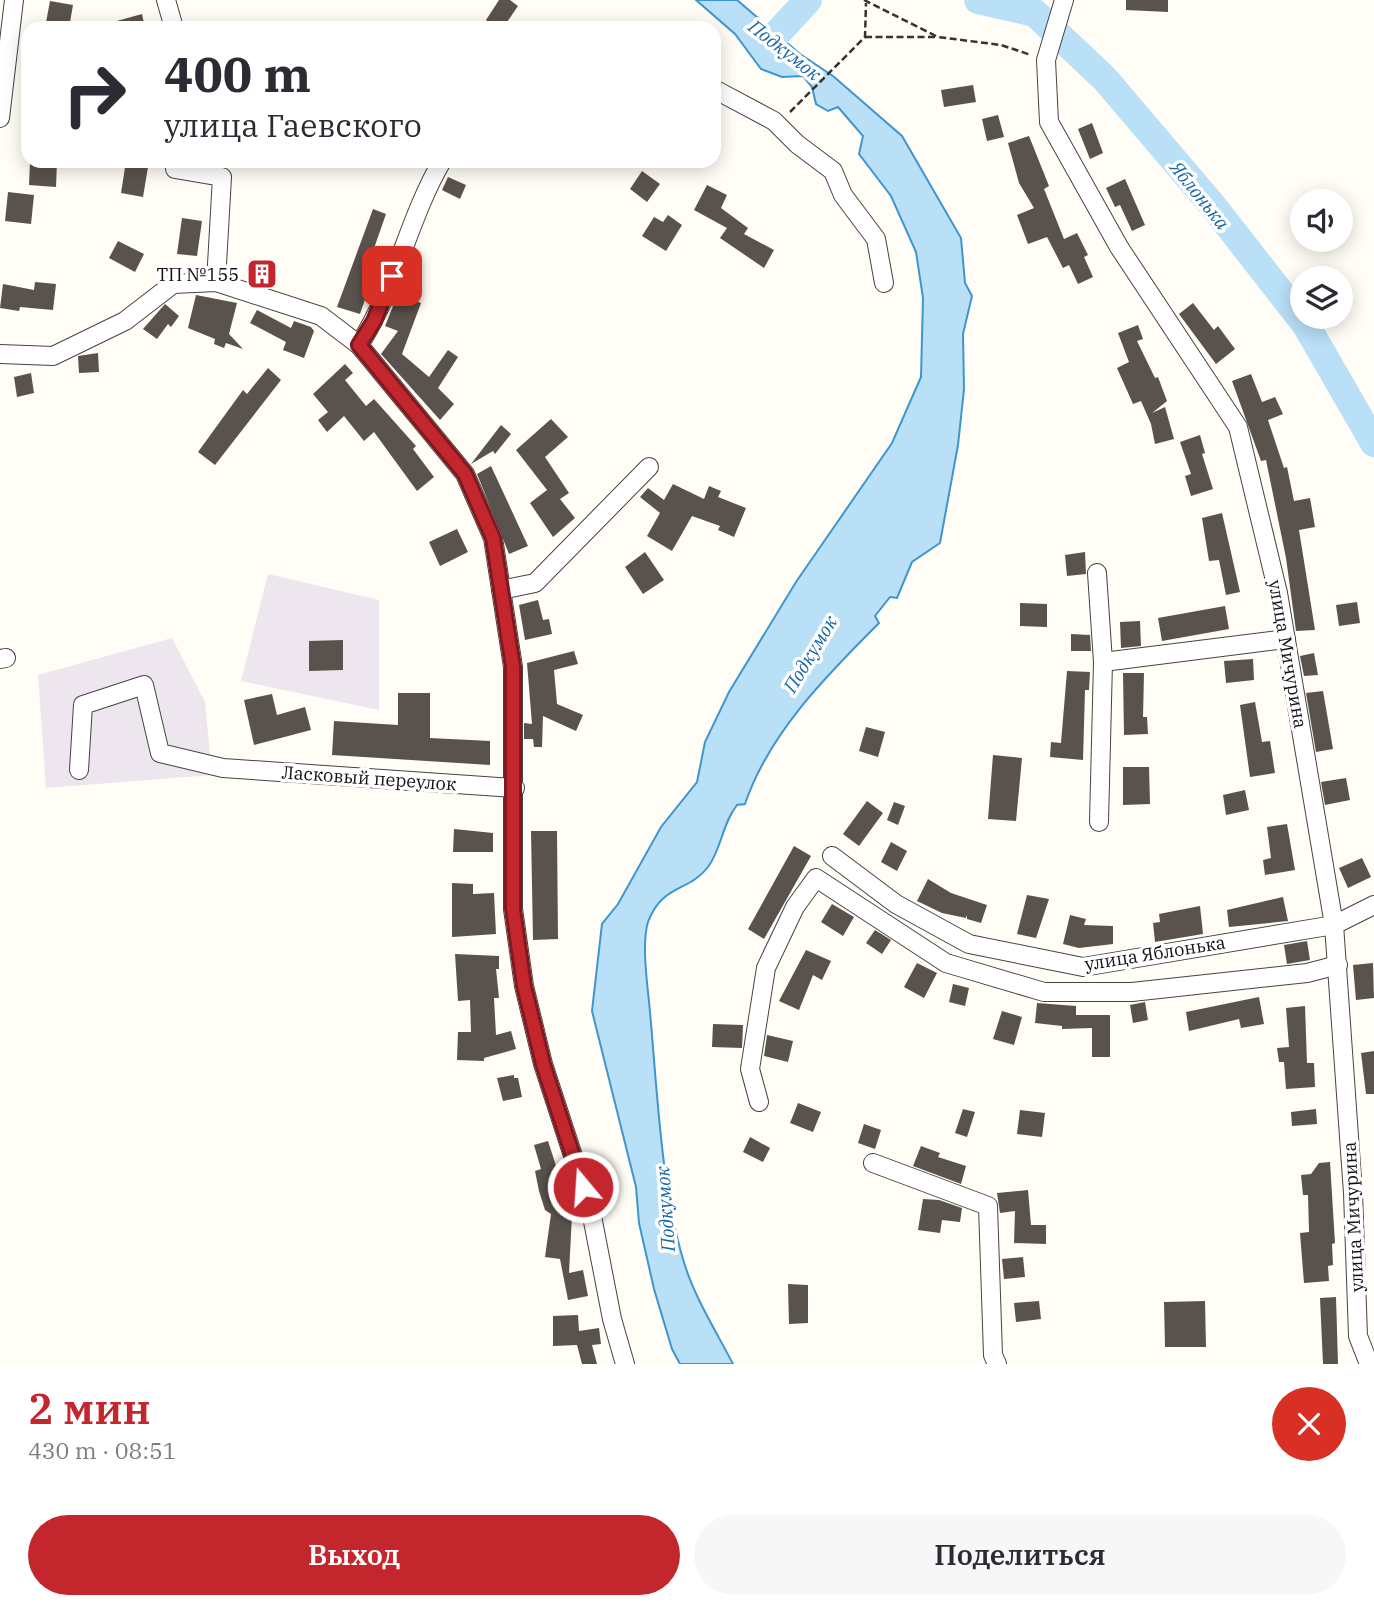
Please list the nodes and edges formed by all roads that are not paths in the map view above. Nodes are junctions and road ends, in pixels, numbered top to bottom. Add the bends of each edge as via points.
1 (14, 0) edge
2 (166, 0) edge
3 (1064, 0) edge
4 (172, 21) edge
5 (721, 93) edge
6 (0, 118) edge
7 (176, 168) edge
8 (438, 168) edge
9 (216, 282) junction
10 (884, 283) dead end
11 (359, 345) junction
12 (0, 354) edge
13 (649, 467) dead end
14 (1097, 573) dead end
15 (500, 590) junction
16 (1286, 639) junction
17 (1103, 662) junction
18 (79, 770) dead end
19 (515, 788) junction
20 (1099, 822) dead end
21 (832, 856) dead end
22 (1374, 905) edge
23 (1334, 925) junction
24 (1338, 965) junction
25 (759, 1102) dead end
26 (873, 1163) dead end
27 (625, 1364) edge
28 (997, 1364) edge
29 (1369, 1364) edge

1 - 6 street
2 - 4 street
3 - 16 street, улица Мичурина via 1046,60 1049,122 1119,247 1238,427
5 - 10 street via 778,125 833,171 843,195 876,239
7 - 9 street via 222,177
8 - 11 street via 374,321
9 - 11 street via 321,316
9 - 12 street via 173,284 125,321 53,356
11 - 15 street via 465,474 493,538
13 - 15 street via 535,583
14 - 17 street
15 - 19 street via 513,667
16 - 17 street
16 - 23 street, улица Мичурина
17 - 20 street
18 - 19 street, Ласковый переулок via 83,705 144,685 160,753 223,768
19 - 27 street via 513,909 524,986 543,1064 591,1211
21 - 23 street, улица Яблонька via 896,904 969,944 1083,967
22 - 23 street, улица Яблонька
23 - 24 street, улица Мичурина
24 - 25 street, улица Яблонька via 1132,992 1044,992 946,963 816,878 795,907 766,968 750,1069
24 - 29 street, улица Мичурина via 1358,1336
26 - 28 street via 988,1206

